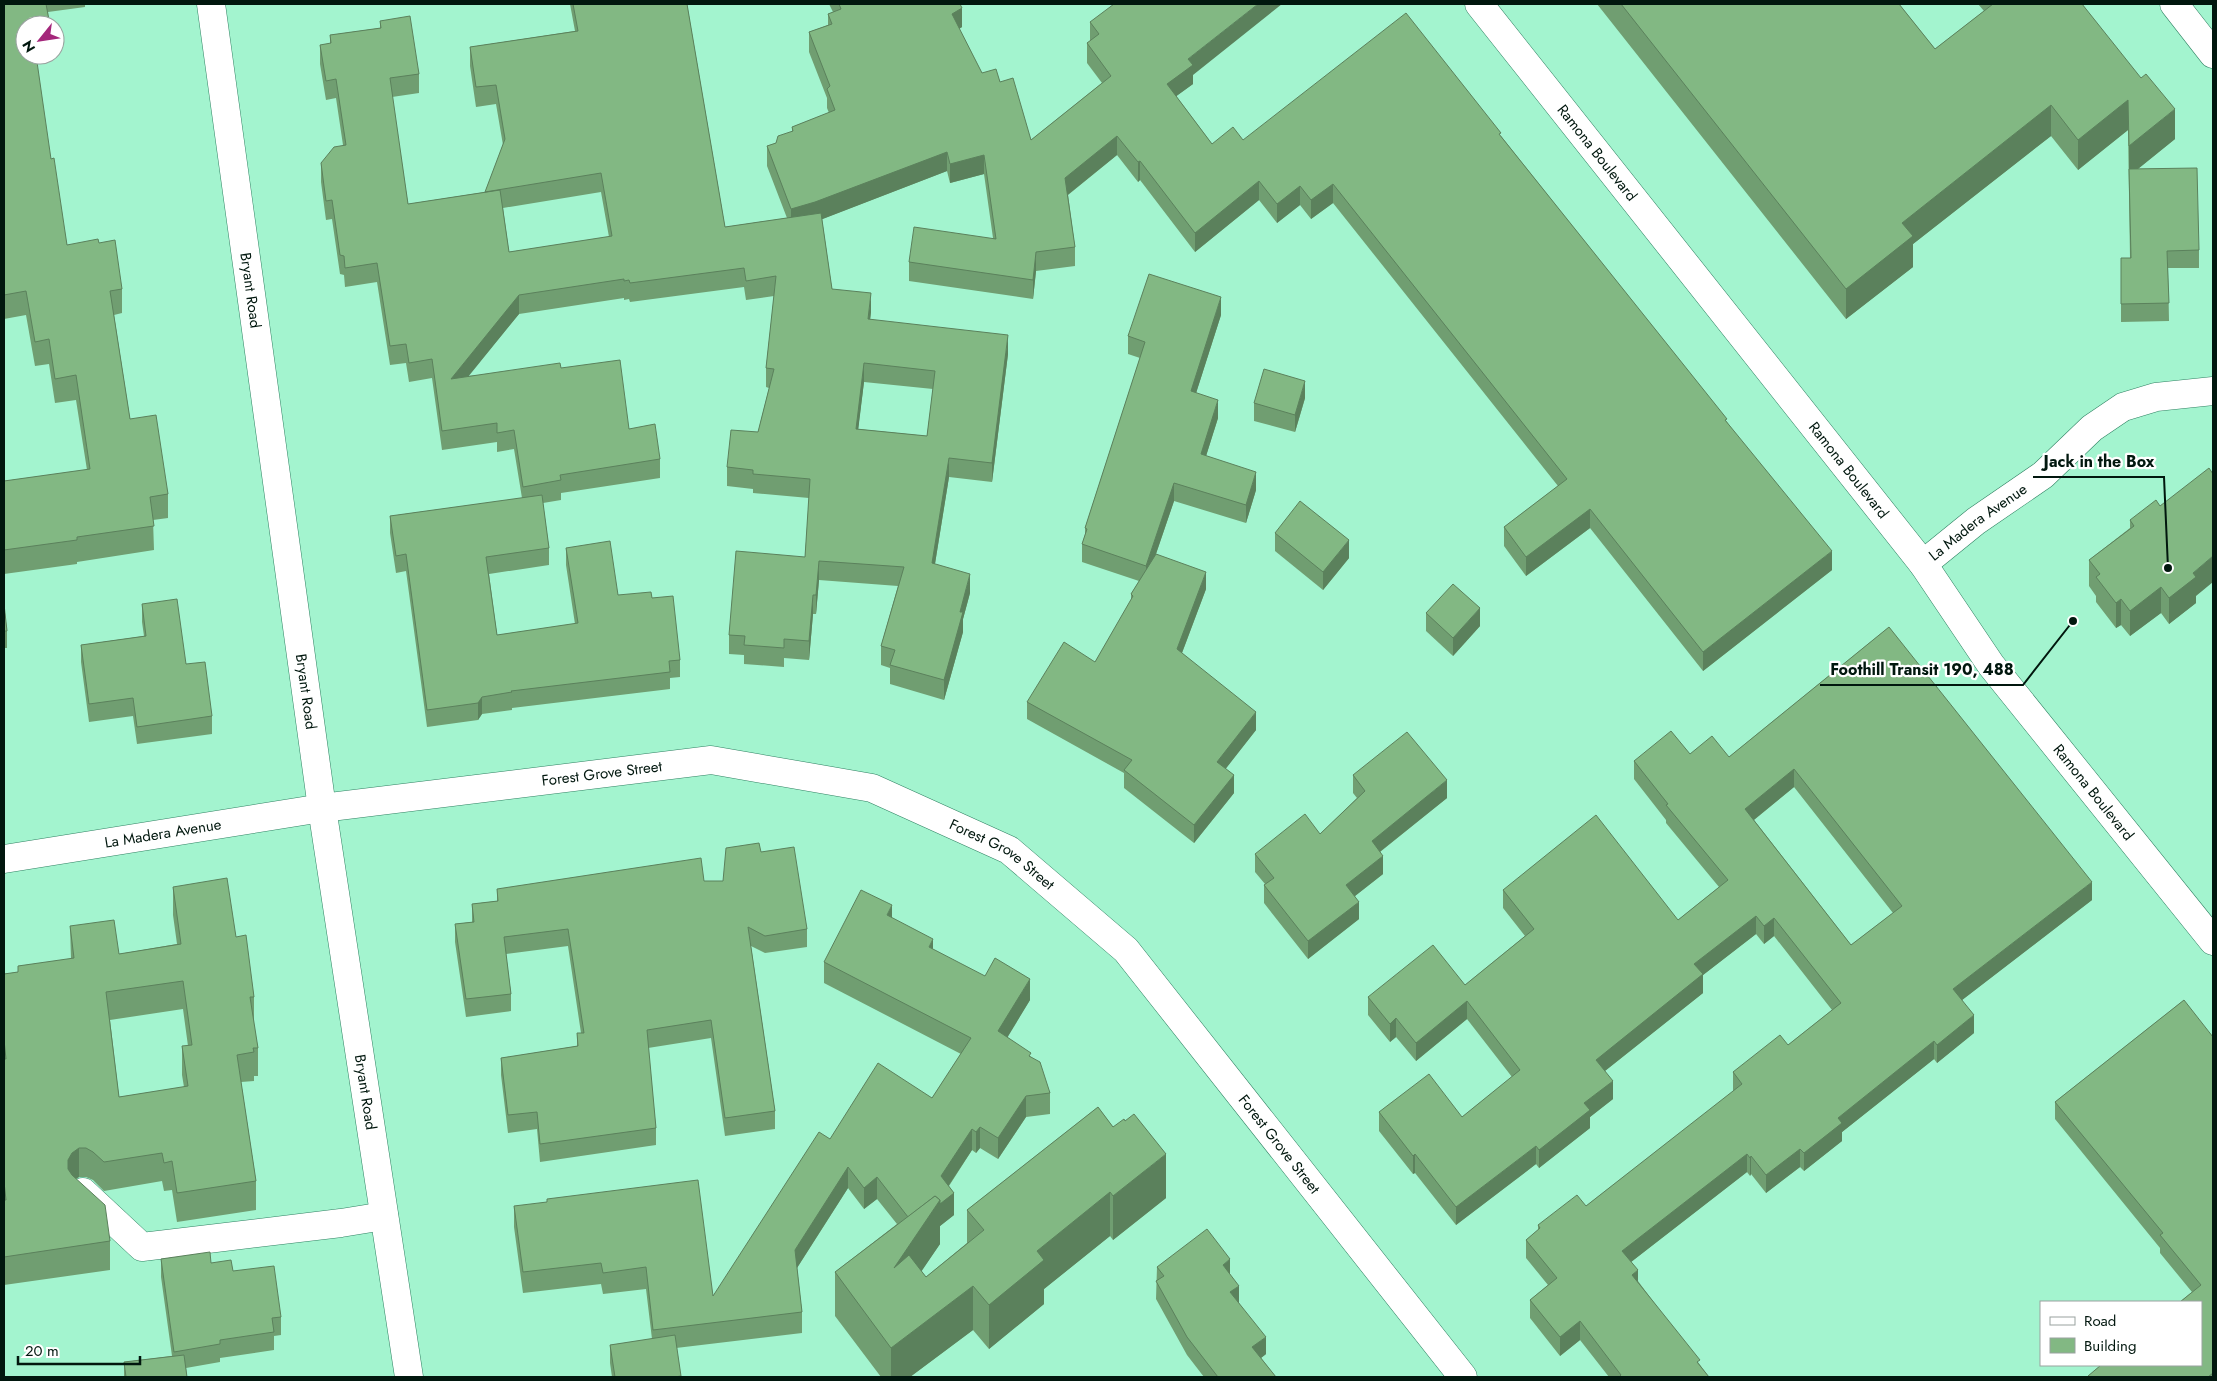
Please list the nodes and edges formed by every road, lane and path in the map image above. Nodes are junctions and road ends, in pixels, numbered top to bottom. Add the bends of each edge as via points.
1 (211, 4) edge
2 (1479, 4) edge
3 (2174, 4) edge
4 (2213, 54) edge
5 (2213, 391) edge
6 (1923, 564) junction
7 (322, 808) junction
8 (4, 859) edge
9 (2213, 941) edge
10 (83, 1192) edge
11 (384, 1216) junction
12 (409, 1377) edge
13 (1464, 1377) edge

1 - 7 street, Bryant Road
2 - 6 street, Ramona Boulevard
3 - 4 street
5 - 6 street, La Madera Avenue via 2156,396 2123,407 2092,428 2043,474 1976,521
6 - 9 street, Ramona Boulevard via 1991,665
7 - 8 street, La Madera Avenue
7 - 11 street, Bryant Road
7 - 13 street, Forest Grove Street via 711,760 872,788 1009,850 1126,950
10 - 11 street via 142,1247
11 - 12 street, Bryant Road

